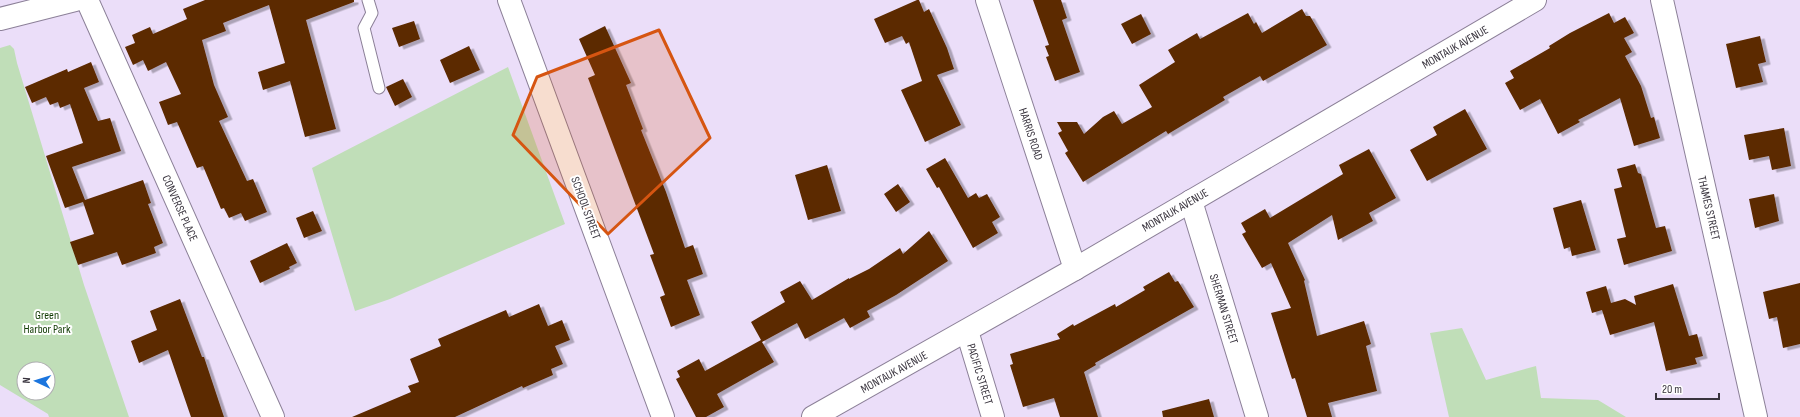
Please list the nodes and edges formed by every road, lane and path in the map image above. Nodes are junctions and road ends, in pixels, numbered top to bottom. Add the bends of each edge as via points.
1 (75, 0) edge
2 (87, 0) edge
3 (368, 0) edge
4 (509, 0) edge
5 (987, 0) edge
6 (1534, 0) edge
7 (1662, 0) edge
8 (0, 19) edge
9 (378, 88) dead end
10 (1191, 201) junction
11 (1075, 269) junction
12 (967, 331) junction
13 (273, 417) edge
14 (663, 417) edge
15 (813, 417) edge
16 (993, 417) edge
17 (1257, 417) edge
18 (1756, 417) edge

1 - 8 street
2 - 13 street, CONVERSE PLACE
3 - 9 lane via 372,13 364,28
4 - 14 street, SCHOOL STREET
5 - 11 street, HARRIS ROAD
6 - 10 street, MONTAUK AVENUE
7 - 18 street, THAMES STREET
10 - 11 street, MONTAUK AVENUE
10 - 17 street, SHERMAN STREET
11 - 12 street, MONTAUK AVENUE
12 - 15 street, MONTAUK AVENUE
12 - 16 street, PACIFIC STREET

